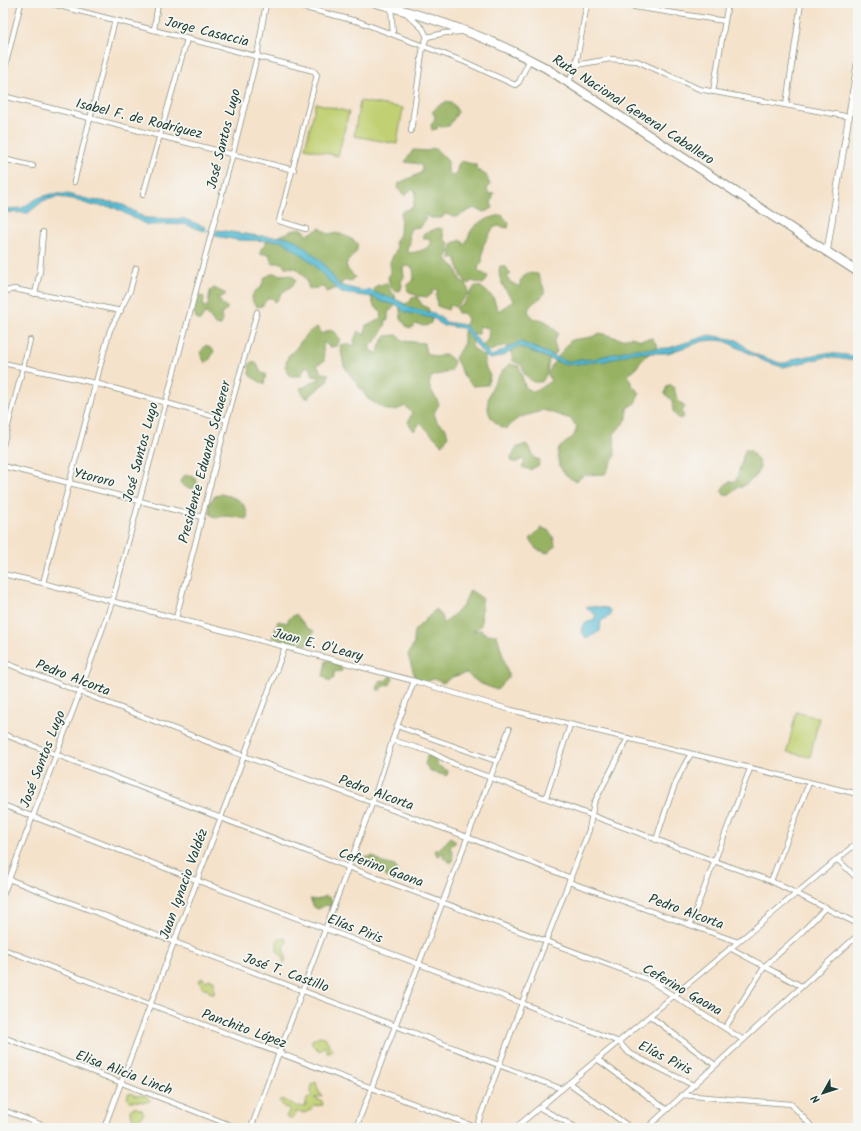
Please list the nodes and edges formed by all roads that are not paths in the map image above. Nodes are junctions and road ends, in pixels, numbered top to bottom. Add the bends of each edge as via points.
1 (21, 3) edge
2 (48, 3) edge
3 (158, 3) edge
4 (266, 3) edge
5 (286, 3) edge
6 (376, 3) edge
7 (587, 3) edge
8 (609, 3) edge
9 (728, 3) edge
10 (802, 3) edge
11 (391, 5) edge
12 (403, 11) junction
13 (115, 20) junction
14 (725, 21) junction
15 (154, 30) junction
16 (467, 32) junction
17 (393, 34) junction
18 (427, 38) junction
19 (187, 39) junction
20 (423, 46) junction
21 (256, 56) junction
22 (530, 59) junction
23 (858, 59) edge
24 (576, 65) junction
25 (3, 75) edge
26 (568, 84) junction
27 (713, 92) junction
28 (3, 96) edge
29 (786, 105) junction
30 (90, 117) junction
31 (850, 117) junction
32 (411, 131) dead end
33 (160, 135) junction
34 (233, 153) junction
35 (3, 159) edge
36 (33, 166) dead end
37 (294, 170) junction
38 (74, 182) dead end
39 (143, 195) dead end
40 (306, 228) dead end
41 (43, 232) dead end
42 (826, 252) junction
43 (136, 268) dead end
44 (857, 268) edge
45 (3, 292) edge
46 (35, 294) junction
47 (121, 311) junction
48 (258, 312) dead end
49 (30, 340) dead end
50 (3, 363) edge
51 (24, 367) junction
52 (95, 383) junction
53 (165, 401) junction
54 (227, 420) junction
55 (3, 445) edge
56 (3, 466) edge
57 (70, 483) junction
58 (139, 501) junction
59 (202, 518) junction
60 (3, 574) edge
61 (43, 583) junction
62 (112, 602) junction
63 (176, 618) junction
64 (285, 647) junction
65 (3, 662) edge
66 (414, 681) junction
67 (80, 692) junction
68 (570, 725) junction
69 (397, 726) junction
70 (509, 729) dead end
71 (3, 734) edge
72 (628, 738) junction
73 (392, 740) junction
74 (691, 754) junction
75 (57, 755) junction
76 (244, 756) junction
77 (496, 761) junction
78 (750, 769) junction
79 (490, 777) junction
80 (809, 783) junction
81 (858, 794) edge
82 (546, 798) junction
83 (372, 804) junction
84 (3, 805) edge
85 (32, 816) junction
86 (590, 816) junction
87 (220, 818) junction
88 (467, 837) junction
89 (656, 840) junction
90 (858, 842) edge
91 (837, 859) junction
92 (714, 861) junction
93 (348, 867) junction
94 (3, 877) edge
95 (571, 878) junction
96 (858, 879) edge
97 (9, 880) junction
98 (196, 880) junction
99 (771, 881) junction
100 (797, 893) junction
101 (3, 896) edge
102 (442, 902) junction
103 (826, 907) junction
104 (858, 924) edge
105 (690, 925) junction
106 (325, 929) junction
107 (858, 934) edge
108 (546, 941) junction
109 (738, 942) junction
110 (173, 943) junction
111 (730, 948) junction
112 (3, 949) edge
113 (418, 964) junction
114 (765, 966) junction
115 (646, 979) junction
116 (801, 986) junction
117 (683, 988) junction
118 (302, 990) junction
119 (674, 995) junction
120 (522, 1003) junction
121 (150, 1005) junction
122 (650, 1016) junction
123 (396, 1024) junction
124 (725, 1028) junction
125 (3, 1037) edge
126 (742, 1039) junction
127 (619, 1042) junction
128 (278, 1053) junction
129 (597, 1060) junction
130 (499, 1065) junction
131 (715, 1065) junction
132 (569, 1083) junction
133 (121, 1084) junction
134 (693, 1085) junction
135 (371, 1087) junction
136 (562, 1089) junction
137 (682, 1095) junction
138 (540, 1108) junction
139 (3, 1110) edge
140 (667, 1110) junction
141 (50, 1128) edge
142 (104, 1128) edge
143 (238, 1128) edge
144 (251, 1128) edge
145 (356, 1128) edge
146 (477, 1128) edge
147 (515, 1128) edge
148 (577, 1128) edge
149 (631, 1128) edge
150 (648, 1128) edge
151 (813, 1128) edge

1 - 25 street
2 - 13 street, Jorge Casaccia
3 - 15 street
4 - 21 street, José Santos Lugo
5 - 17 street via 360,22
6 - 11 highway, Ruta Nacional General Caballero
7 - 24 street
8 - 14 street
9 - 14 street
10 - 29 street
11 - 12 highway, Ruta Nacional General Caballero
11 - 17 street
12 - 16 highway, Ruta Nacional General Caballero
12 - 18 street via 423,29
13 - 15 street, Jorge Casaccia
13 - 30 street
14 - 27 street
15 - 19 street, Jorge Casaccia
16 - 18 street via 446,33
16 - 22 highway, Ruta Nacional General Caballero
17 - 20 street
18 - 20 street
19 - 21 street, Jorge Casaccia
19 - 33 street
20 - 22 street via 515,85
20 - 32 street
21 - 34 street, José Santos Lugo
21 - 37 street, Jorge Casaccia via 314,71 317,75
22 - 26 highway, Ruta Nacional General Caballero
23 - 31 street
24 - 26 street
24 - 27 street via 610,59 637,62 699,89
26 - 42 highway, Ruta Nacional General Caballero
27 - 29 street
28 - 30 street, Isabel F. de Rodríguez
29 - 31 street
30 - 33 street, Isabel F. de Rodríguez
30 - 38 street
31 - 42 street
33 - 34 street, Isabel F. de Rodríguez
33 - 39 street
34 - 37 street, Isabel F. de Rodríguez
34 - 53 street, José Santos Lugo
35 - 36 street
37 - 40 street via 279,221
41 - 46 street via 40,271
42 - 44 highway, Ruta Nacional General Caballero
43 - 47 street
45 - 46 street via 14,289
46 - 47 street
47 - 52 street via 110,330
48 - 54 street, Presidente Eduardo Schaerer
49 - 51 street
50 - 51 street
51 - 52 street
51 - 55 street
52 - 53 street
52 - 57 street
53 - 54 street
53 - 58 street, José Santos Lugo
54 - 59 street, Presidente Eduardo Schaerer
56 - 57 street, Ytororo
57 - 58 street, Ytororo
57 - 61 street
58 - 59 street, Ytororo
58 - 62 street, José Santos Lugo
59 - 63 street, Presidente Eduardo Schaerer
60 - 61 street, Juan E. O'Leary
61 - 62 street, Juan E. O'Leary
62 - 63 street, Juan E. O'Leary
62 - 67 street, José Santos Lugo
63 - 64 street, Juan E. O'Leary
64 - 66 street, Juan E. O'Leary
64 - 76 street, Juan Ignacio Valdéz
65 - 67 street, Pedro Alcorta
66 - 68 street, Juan E. O'Leary
66 - 69 street
67 - 75 street, José Santos Lugo
67 - 76 street, Pedro Alcorta
68 - 72 street, Juan E. O'Leary
68 - 82 street
69 - 73 street
69 - 77 street
70 - 77 street
71 - 75 street, Ceferino Gaona
72 - 74 street, Juan E. O'Leary
72 - 86 street via 594,803
73 - 79 street via 431,752 454,764
73 - 83 street
74 - 78 street, Juan E. O'Leary
74 - 89 street via 674,784
75 - 85 street, José Santos Lugo
75 - 87 street, Ceferino Gaona
76 - 83 street, Pedro Alcorta
76 - 87 street, Juan Ignacio Valdéz
77 - 79 street
78 - 80 street, Juan E. O'Leary
78 - 92 street
79 - 82 street
79 - 88 street
80 - 81 street, Juan E. O'Leary
80 - 99 street
82 - 86 street
83 - 88 street, Pedro Alcorta
83 - 93 street
84 - 85 street, Elías Piris
85 - 97 street, José Santos Lugo
85 - 98 street, Elías Piris
86 - 89 street
86 - 95 street via 589,830
87 - 93 street, Ceferino Gaona
87 - 98 street, Juan Ignacio Valdéz
88 - 95 street, Pedro Alcorta
88 - 102 street
89 - 92 street
90 - 91 street
91 - 96 street
91 - 100 street
92 - 99 street
92 - 105 street
93 - 102 street, Ceferino Gaona
93 - 106 street
94 - 97 street, José T. Castillo
95 - 105 street, Pedro Alcorta via 569,882
95 - 108 street
97 - 101 street, José Santos Lugo
97 - 110 street, José T. Castillo
98 - 106 street, Elías Piris
98 - 110 street, Juan Ignacio Valdéz
99 - 100 street
100 - 103 street
100 - 109 street
102 - 108 street, Ceferino Gaona
102 - 113 street
103 - 104 street
103 - 114 street
105 - 109 street, Pedro Alcorta
106 - 113 street, Elías Piris
106 - 118 street
107 - 116 street
108 - 115 street, Ceferino Gaona
108 - 120 street
109 - 111 street
110 - 118 street, José T. Castillo
110 - 121 street, Juan Ignacio Valdéz
111 - 114 street
111 - 117 street
112 - 121 street, Panchito López
113 - 120 street, Elías Piris
113 - 123 street
114 - 116 street
114 - 124 street
115 - 117 street
115 - 119 street, Ceferino Gaona
116 - 126 street
117 - 119 street
118 - 123 street, José T. Castillo
118 - 128 street
119 - 122 street
119 - 124 street, Ceferino Gaona
120 - 127 street, Elías Piris
120 - 130 street
121 - 128 street, Panchito López
121 - 133 street, Juan Ignacio Valdéz
122 - 127 street
122 - 131 street
123 - 130 street, José T. Castillo
123 - 135 street
124 - 126 street, Ceferino Gaona
125 - 133 street, Elisa Alicia Linch
126 - 131 street
127 - 129 street
127 - 134 street, Elías Piris via 629,1053
128 - 135 street, Panchito López
128 - 144 street
129 - 132 street
129 - 140 street
130 - 136 street, José T. Castillo
130 - 146 street
131 - 134 street
132 - 136 street
132 - 149 street
133 - 142 street, Juan Ignacio Valdéz
133 - 143 street, Elisa Alicia Linch
134 - 137 street
135 - 145 street
135 - 146 street, Panchito López
136 - 138 street
137 - 140 street
137 - 151 street via 791,1104
138 - 147 street
138 - 148 street
139 - 141 street
140 - 150 street

